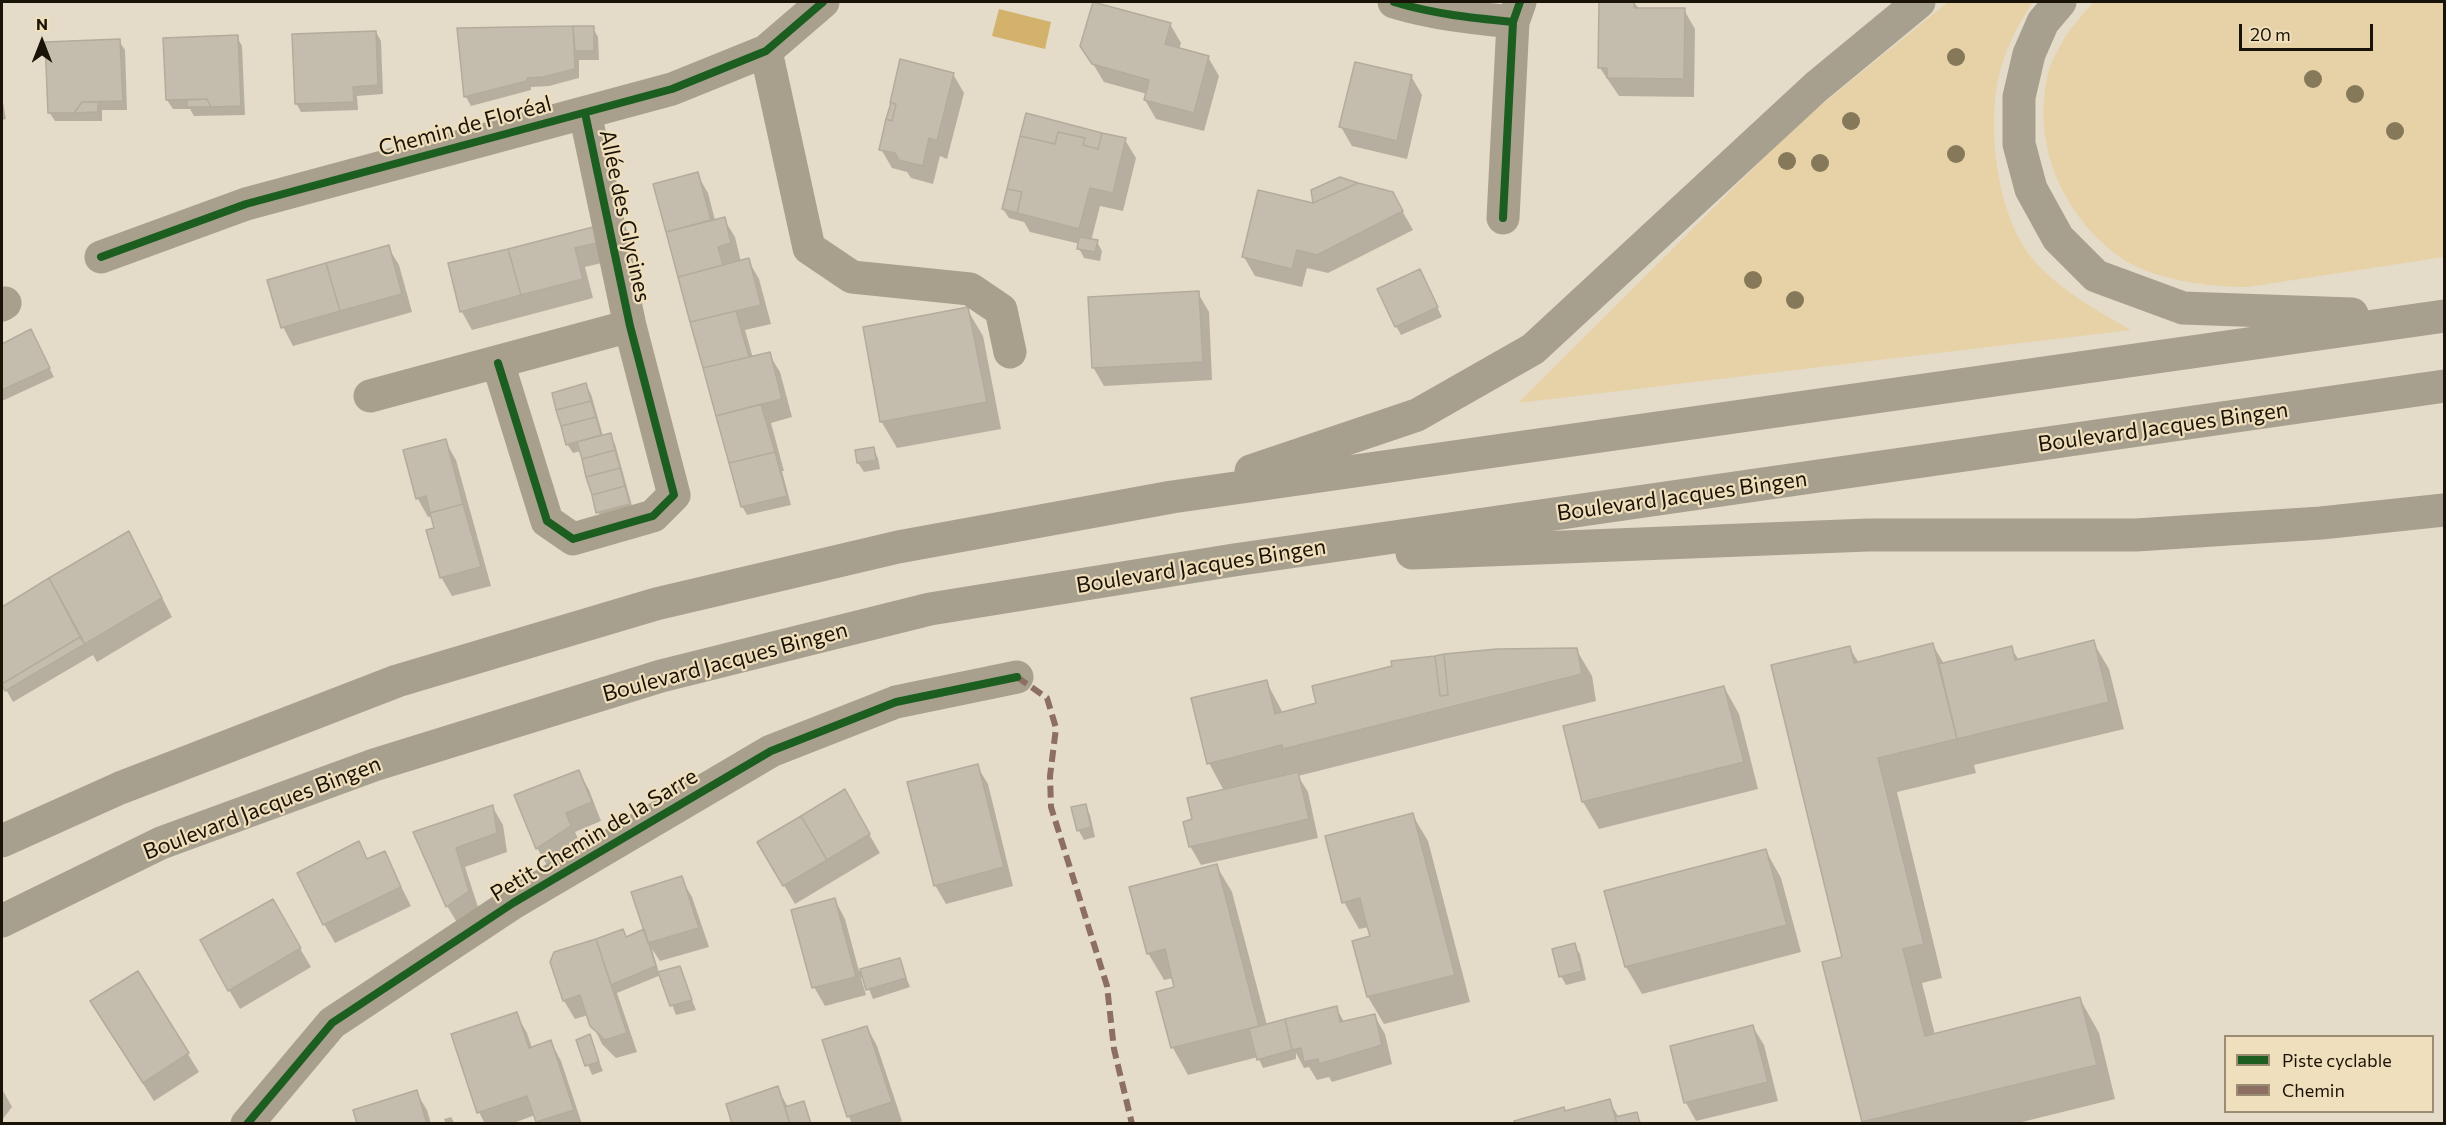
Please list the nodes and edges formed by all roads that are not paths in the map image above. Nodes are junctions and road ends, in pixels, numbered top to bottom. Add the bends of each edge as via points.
1 (823, 2) edge
2 (1394, 2) edge
3 (1918, 2) edge
4 (2060, 2) edge
5 (1517, 12) edge
6 (766, 51) junction
7 (585, 113) junction
8 (1503, 218) dead end
9 (101, 258) dead end
10 (2441, 316) edge
11 (630, 326) junction
12 (1010, 352) dead end
13 (498, 363) junction
14 (2445, 386) edge
15 (370, 396) dead end
16 (1172, 497) junction
17 (2445, 510) edge
18 (1234, 560) junction
19 (1017, 677) dead end
20 (2, 841) edge
21 (57, 893) junction
22 (2, 921) edge
23 (2, 937) edge
24 (247, 1124) edge

1 - 6 street, Chemin de Floréal
2 - 5 street via 1429,11
3 - 16 highway via 1816,87 1533,349 1417,415
4 - 10 highway via 2043,22 2029,54 2019,97 2019,144 2031,189 2058,238 2096,276 2183,308
5 - 8 street
6 - 7 street, Chemin de Floréal via 672,89
6 - 12 street via 809,248 852,278 970,289 1001,310
7 - 9 street, Chemin de Floréal via 246,204
7 - 11 street, Allée des Glycines
10 - 16 highway
11 - 13 street, Allée des Glycines
11 - 13 street, Allée des Glycines via 674,495 653,516 573,539 547,521
13 - 15 street, Allée des Glycines
14 - 18 highway, Boulevard Jacques Bingen
16 - 20 highway via 898,547 633,611 397,681 120,788
17 - 18 highway via 2322,523 2136,535 1868,535
18 - 21 highway, Boulevard Jacques Bingen via 930,609 661,676 374,765 161,843
19 - 24 street, Petit Chemin de la Sarre via 896,702 771,751 730,774 513,903 332,1023
21 - 22 highway, Boulevard Jacques Bingen
21 - 23 highway

